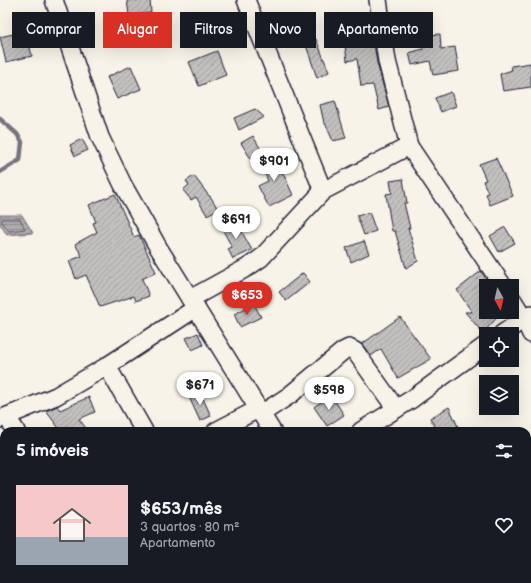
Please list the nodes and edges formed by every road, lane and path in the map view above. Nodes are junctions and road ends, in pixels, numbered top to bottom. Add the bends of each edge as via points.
1 (54, 0) edge
2 (246, 0) edge
3 (378, 0) edge
4 (409, 146) junction
5 (323, 191) junction
6 (498, 279) edge
7 (193, 303) junction
8 (519, 306) edge
9 (528, 316) edge
10 (512, 327) edge
11 (531, 334) edge
12 (479, 350) edge
13 (107, 366) junction
14 (396, 409) junction
15 (260, 412) junction
16 (8, 422) edge
17 (142, 427) edge
18 (225, 427) edge
19 (269, 427) edge
20 (367, 427) edge

1 - 7 street via 100,137 127,192
2 - 5 street
3 - 4 street via 387,62
4 - 5 street
4 - 6 street
5 - 7 street via 261,258
7 - 13 street
7 - 15 street
8 - 9 street
9 - 10 street
9 - 11 street
12 - 14 street
13 - 16 street
13 - 17 street
14 - 15 street via 355,351 349,348 290,395
14 - 20 street
15 - 18 street
15 - 19 street

